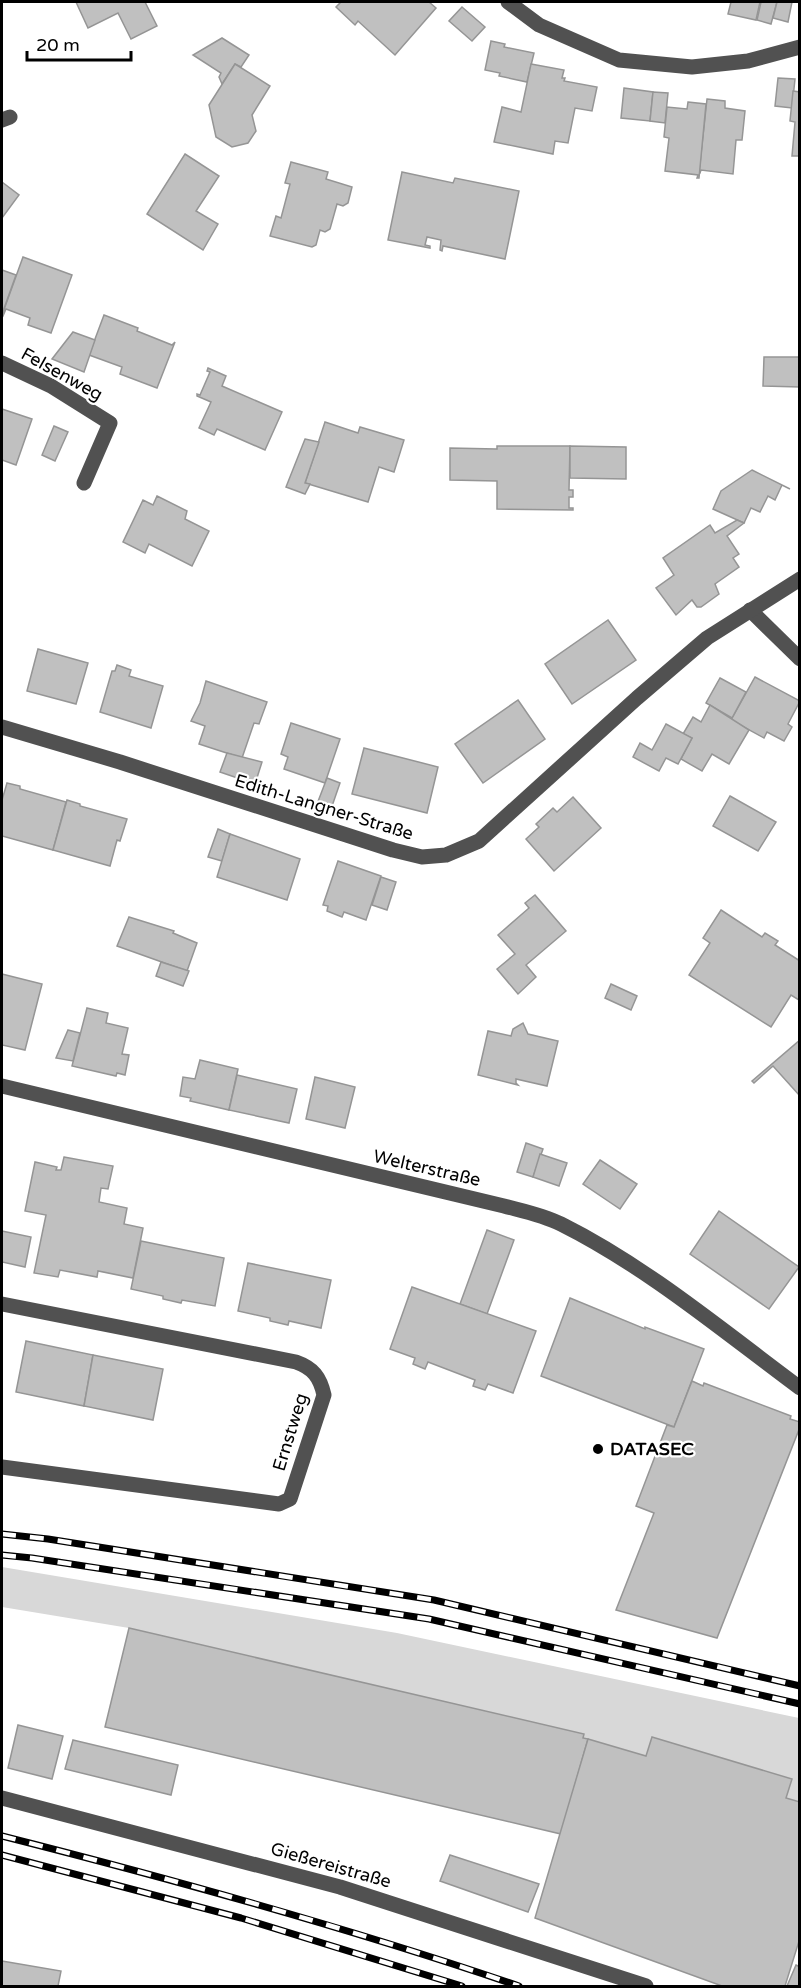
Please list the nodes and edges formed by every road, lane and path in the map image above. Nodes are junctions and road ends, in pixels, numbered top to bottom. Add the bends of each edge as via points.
1 (508, 2) edge
2 (800, 47) edge
3 (2, 363) edge
4 (84, 483) dead end
5 (800, 579) edge
6 (750, 610) junction
7 (800, 659) edge
8 (2, 727) edge
9 (2, 1086) edge
10 (2, 1304) edge
11 (800, 1388) edge
12 (2, 1467) edge
13 (2, 1798) edge
14 (646, 1986) edge

1 - 2 street via 539,25 619,60 692,67 748,61
3 - 4 street, Felsenweg via 51,386 110,423
5 - 6 street, Edith-Langner-Straße
6 - 7 street
6 - 8 street, Edith-Langner-Straße via 707,638 479,841 446,855 422,857 393,850
9 - 11 street, Welterstraße via 504,1206 559,1223 652,1279
10 - 12 street, Ernstweg via 296,1362 313,1370 324,1395 290,1498 279,1504
13 - 14 street, Gießereistraße via 340,1887

